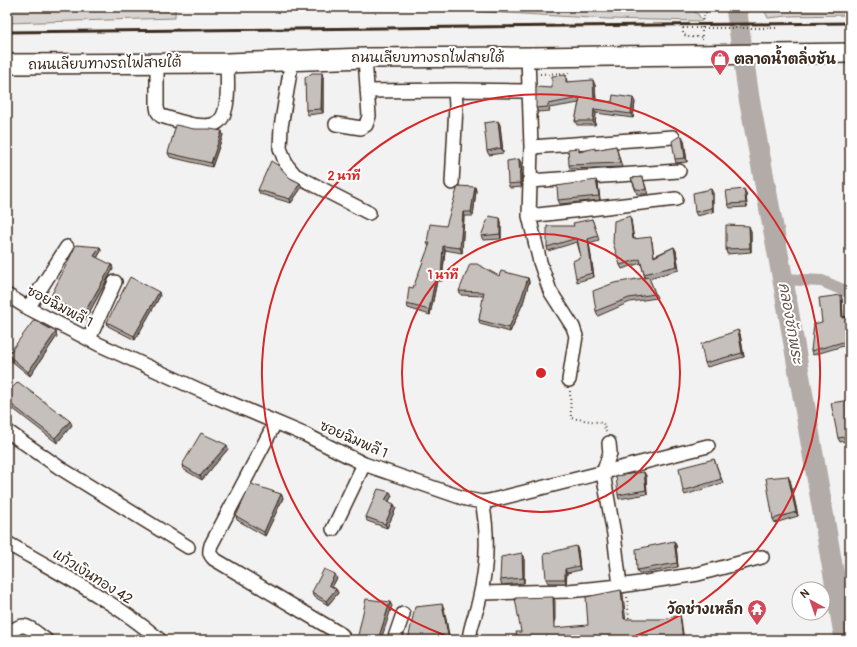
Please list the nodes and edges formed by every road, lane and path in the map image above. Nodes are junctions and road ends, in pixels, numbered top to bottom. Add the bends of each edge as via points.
1 (776, 28) dead end
2 (702, 37) dead end
3 (850, 53) edge
4 (531, 57) junction
5 (365, 58) junction
6 (292, 60) junction
7 (157, 62) junction
8 (227, 62) junction
9 (7, 64) edge
10 (455, 90) junction
11 (367, 91) junction
12 (528, 91) junction
13 (336, 124) dead end
14 (673, 137) dead end
15 (531, 148) junction
16 (679, 171) dead end
17 (529, 181) junction
18 (452, 183) dead end
19 (676, 199) dead end
20 (369, 213) dead end
21 (529, 216) junction
22 (66, 247) dead end
23 (115, 282) dead end
24 (7, 295) edge
25 (28, 308) junction
26 (89, 339) junction
27 (570, 380) joint
28 (275, 423) junction
29 (7, 431) edge
30 (609, 443) joint
31 (708, 446) dead end
32 (364, 464) junction
33 (603, 473) junction
34 (482, 502) junction
35 (332, 529) dead end
36 (7, 543) edge
37 (188, 547) dead end
38 (762, 557) dead end
39 (623, 586) junction
40 (481, 593) junction
41 (403, 614) dead end
42 (629, 624) edge
43 (342, 635) dead end
44 (7, 637) edge
45 (46, 640) edge
46 (160, 640) edge
47 (394, 640) edge
48 (469, 640) edge

1 - 2 path, bridge via 682,28 683,34 688,37
3 - 4 main road, ถนนเลียบทางรถไฟสายใต้, bridge
4 - 5 main road, ถนนเลียบทางรถไฟสายใต้
4 - 12 street
5 - 6 main road, ถนนเลียบทางรถไฟสายใต้
5 - 11 street
6 - 8 main road, ถนนเลียบทางรถไฟสายใต้
6 - 20 street via 281,127 280,148 286,164 295,175
7 - 8 main road, ถนนเลียบทางรถไฟสายใต้
7 - 8 street via 157,107 161,116 195,125 211,125 222,118 226,107
7 - 9 main road, ถนนเลียบทางรถไฟสายใต้
10 - 11 street
10 - 12 street
10 - 18 street
11 - 13 street via 369,116 366,125 361,128
12 - 15 street
14 - 15 street
15 - 17 street
16 - 17 street
17 - 21 street
19 - 21 street
21 - 27 street via 550,291 576,336
22 - 25 street
23 - 26 street
24 - 25 street, ซอยฉิมพลี 1
25 - 26 street, ซอยฉิมพลี 1
26 - 28 street, ซอยฉิมพลี 1
27 - 30 path via 571,418 603,423
28 - 32 street, ซอยฉิมพลี 1 via 306,435
28 - 43 street via 211,545 210,555
29 - 37 street via 60,468
30 - 33 street via 610,453
31 - 33 street, ซอยฉิมพลี 1
32 - 34 street, ซอยฉิมพลี 1 via 466,499
32 - 35 street
33 - 34 street, ซอยฉิมพลี 1
33 - 39 street
34 - 40 street via 486,520 487,552
36 - 46 street, แก้วเงินทอง 42 via 93,592 147,628
38 - 39 street via 698,574
39 - 40 street via 568,591
39 - 42 path
40 - 48 street
41 - 47 street
44 - 45 street via 18,626 26,626

